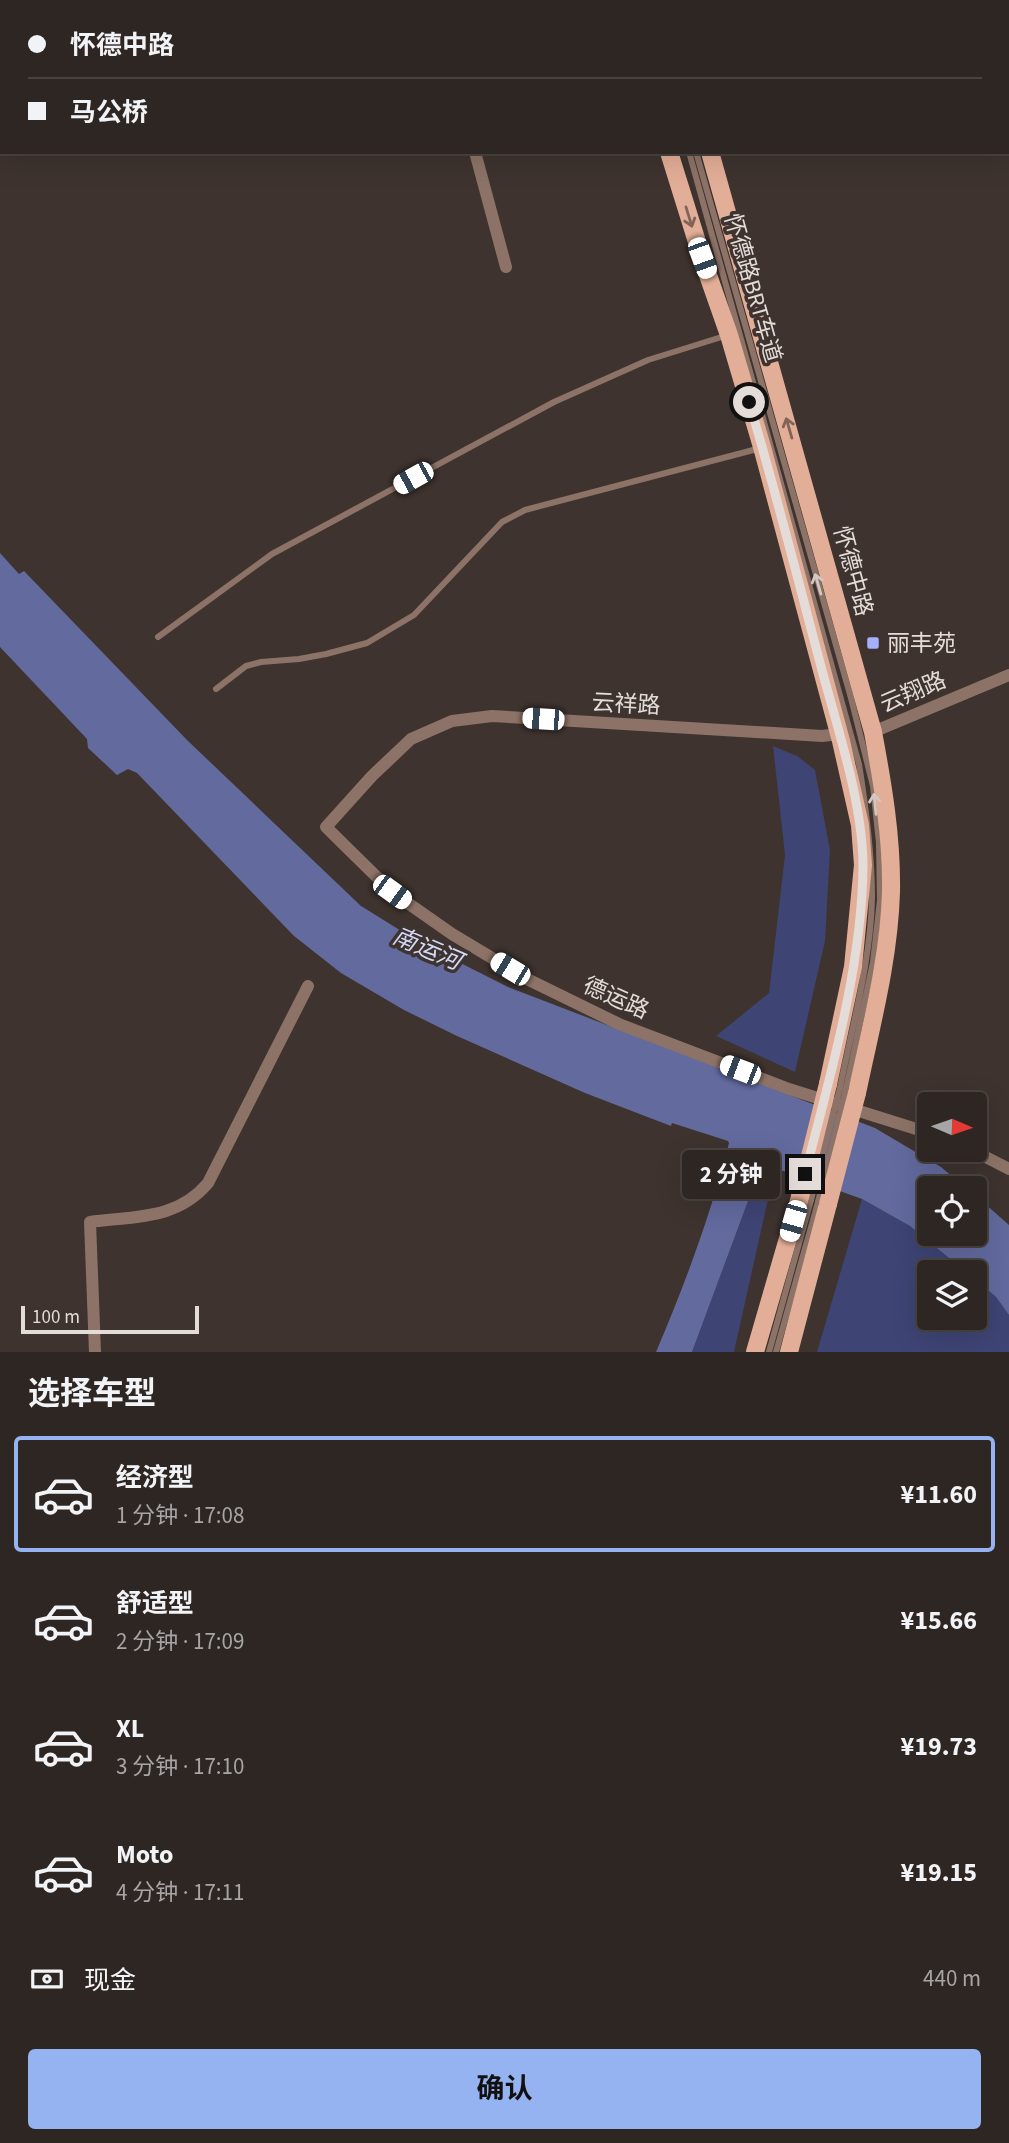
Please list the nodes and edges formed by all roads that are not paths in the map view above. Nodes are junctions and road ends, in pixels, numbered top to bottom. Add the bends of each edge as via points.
1 (476, 154) edge
2 (670, 154) edge
3 (690, 154) edge
4 (697, 154) edge
5 (711, 154) edge
6 (506, 267) dead end
7 (729, 335) junction
8 (762, 447) junction
9 (158, 637) dead end
10 (1009, 675) edge
11 (216, 689) dead end
12 (873, 732) junction
13 (839, 734) junction
14 (326, 827) joint
15 (308, 986) dead end
16 (843, 1088) junction
17 (917, 1129) edge
18 (987, 1158) edge
19 (1009, 1169) edge
20 (814, 1201) junction
21 (95, 1352) edge
22 (755, 1352) edge
23 (769, 1352) edge
24 (776, 1352) edge
25 (789, 1352) edge

1 - 6 street
2 -> 7 main road
3 - 16 lane, 怀德路BRT车道 via 861,776 871,840 872,900
16 -> 4 lane, 怀德路BRT车道 via 873,962 880,900 873,786
12 -> 5 main road, 怀德中路
7 - 8 main road
7 - 9 lane via 648,360 554,402 272,554
8 - 11 lane via 525,510 502,522 414,615 367,643 246,666
8 - 13 main road
10 - 12 street, 云翔路
12 - 16 main road, 怀德中路 via 888,814 891,891 885,966
13 - 14 street, 云祥路 via 492,716 452,721 411,738
13 - 16 main road via 860,825 863,865
14 - 17 street, 德运路 via 392,892 529,980 619,1024 789,1089
15 - 21 street via 199,1194 175,1210 90,1222
16 - 20 main road, bridge
16 - 20 main road, bridge
18 - 19 street
20 - 22 main road
20 - 23 lane
20 - 24 lane
20 - 25 main road

